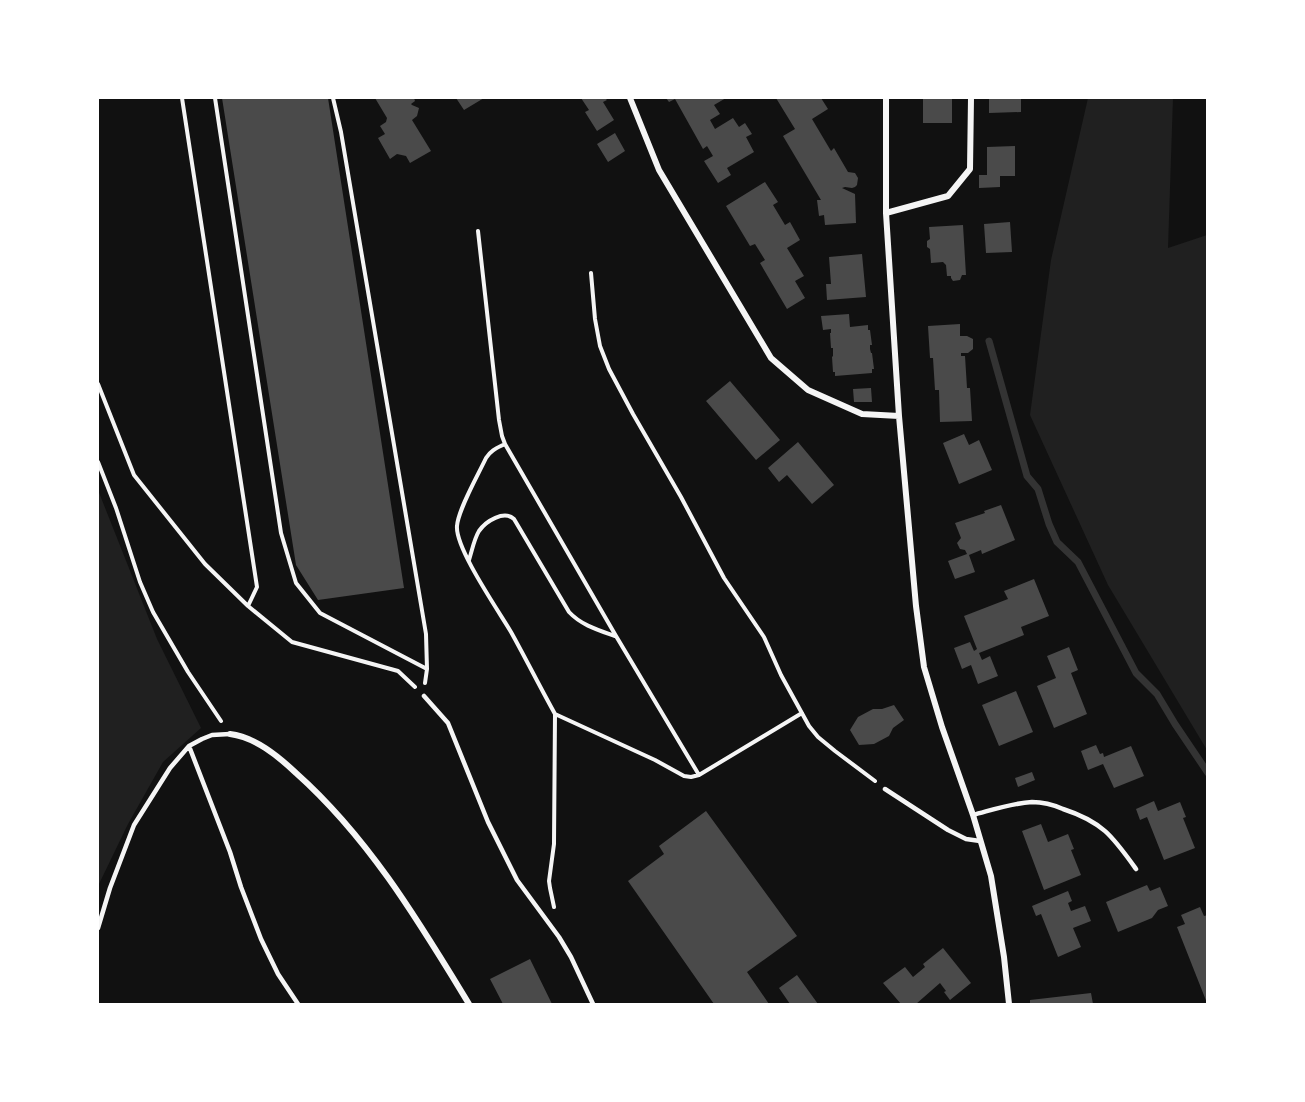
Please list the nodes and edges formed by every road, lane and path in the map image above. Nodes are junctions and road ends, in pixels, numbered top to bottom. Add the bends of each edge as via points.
1 (182, 98) edge
2 (215, 98) edge
3 (333, 98) edge
4 (630, 98) edge
5 (886, 98) edge
6 (971, 98) edge
7 (886, 213) junction
8 (478, 231) dead end
9 (591, 273) dead end
10 (98, 384) edge
11 (899, 416) junction
12 (505, 444) junction
13 (98, 462) edge
14 (469, 561) junction
15 (248, 606) junction
16 (616, 636) junction
17 (427, 669) junction
18 (424, 696) junction
19 (802, 713) junction
20 (555, 714) junction
21 (230, 734) junction
22 (189, 746) junction
23 (699, 775) junction
24 (885, 789) joint
25 (973, 815) junction
26 (980, 841) junction
27 (1136, 869) dead end
28 (555, 909) dead end
29 (98, 928) edge
30 (298, 1005) edge
31 (469, 1005) edge
32 (593, 1005) edge
33 (1009, 1005) edge

1 - 15 path via 257,587
2 - 17 path via 281,533 296,583 320,613
3 - 17 path via 426,634
4 - 11 street via 659,170 771,358 808,390 861,414
5 - 7 street
6 - 7 street via 970,169 948,196
7 - 11 street
8 - 12 path
9 - 19 path via 595,320 609,369 724,578 764,638
10 - 15 path via 134,476 205,564
11 - 25 street via 924,667
12 - 14 path via 489,453 459,514 457,534
12 - 16 path
13 - 21 path via 153,612
14 - 16 path via 478,532 498,517 510,516 569,612 584,624
14 - 20 path
15 - 18 path via 292,642 398,670
16 - 23 path
17 - 18 path
18 - 32 lane via 448,723 488,822 517,880 559,937
19 - 23 path
19 - 24 path via 818,737
20 - 23 path via 684,776
20 - 28 path via 555,844 549,881
21 - 22 lane via 213,735
21 - 31 street via 252,740 278,757 330,805 394,885
22 - 29 lane via 170,768 134,825
22 - 30 lane via 261,939
24 - 26 lane via 948,830
25 - 26 street
25 - 27 lane via 1034,802 1063,808 1097,823 1112,836
26 - 33 street via 991,876

